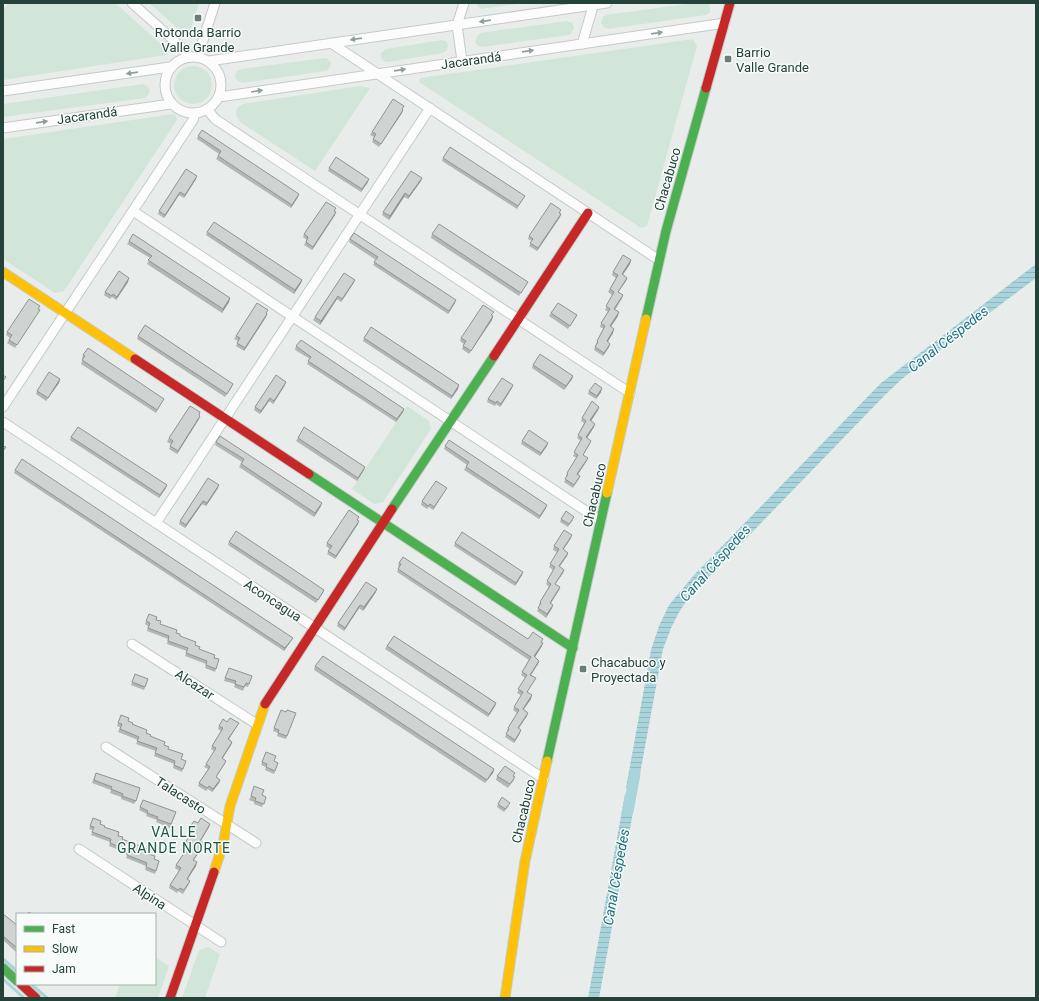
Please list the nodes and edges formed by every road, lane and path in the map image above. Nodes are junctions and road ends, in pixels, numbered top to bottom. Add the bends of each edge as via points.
1 (132, 3) edge
2 (215, 3) edge
3 (464, 3) edge
4 (607, 3) edge
5 (730, 3) edge
6 (594, 4) edge
7 (725, 23) junction
8 (457, 25) junction
9 (331, 43) junction
10 (582, 44) junction
11 (194, 56) junction
12 (209, 61) junction
13 (462, 61) junction
14 (170, 67) junction
15 (377, 73) junction
16 (3, 91) edge
17 (219, 97) junction
18 (171, 104) junction
19 (430, 108) junction
20 (207, 109) junction
21 (195, 113) junction
22 (3, 128) edge
23 (133, 211) junction
24 (588, 212) junction
25 (360, 214) junction
26 (659, 260) junction
27 (3, 272) edge
28 (65, 313) junction
29 (292, 316) junction
30 (518, 319) junction
31 (630, 393) junction
32 (3, 407) edge
33 (225, 419) junction
34 (450, 421) junction
35 (3, 422) edge
36 (601, 521) junction
37 (156, 523) junction
38 (383, 523) junction
39 (314, 627) junction
40 (132, 644) dead end
41 (573, 648) junction
42 (258, 725) junction
43 (106, 746) dead end
44 (544, 779) junction
45 (227, 825) junction
46 (256, 843) dead end
47 (79, 850) dead end
48 (195, 925) junction
49 (221, 942) dead end
50 (3, 968) edge
51 (16, 980) edge
52 (21, 985) edge
53 (36, 998) edge
54 (170, 998) edge
55 (506, 998) edge

1 - 11 street
2 - 11 street
3 - 8 street
4 - 6 street
5 - 7 street, Chacabuco
6 -> 8 street
6 - 10 street
10 -> 7 street, Jacarandá
7 - 26 street, Chacabuco
8 -> 9 street
8 - 13 street
9 - 12 street
9 - 15 street
13 -> 10 street, Jacarandá
11 - 12 street
11 - 14 street via 182,58
12 - 17 street via 220,78
15 -> 13 street, Jacarandá
14 -> 16 street
14 - 18 street via 166,74 164,90
17 -> 15 street, Jacarandá
15 - 19 street
17 - 20 street
18 - 21 street via 182,111
22 -> 18 street, Jacarandá
19 - 24 street
19 - 25 street
20 - 21 street
20 - 25 street via 215,119
21 - 23 street via 193,120
23 - 28 street
23 - 29 street
24 - 26 street
24 - 30 street
25 - 29 street
25 - 30 street
26 - 31 street, Chacabuco
27 - 28 street
28 - 32 street
28 - 33 street
29 - 33 street
29 - 34 street
30 - 31 street
30 - 34 street
31 - 36 street, Chacabuco
33 - 37 street
33 - 38 street
34 - 36 street
34 - 38 street
35 - 37 street, Aconcagua
36 - 41 street, Chacabuco
37 - 39 street, Aconcagua
38 - 39 street
38 - 41 street
39 - 42 street via 266,701
39 - 44 street, Aconcagua
40 - 42 street, Alcazar
41 - 44 street, Chacabuco
42 - 45 street via 230,806
43 - 45 street, Talacasto
44 - 55 street, Chacabuco via 525,861
45 - 46 street, Talacasto
45 - 48 street
47 - 48 street, Alpina
48 - 49 street, Alpina
48 - 54 street
50 - 51 street
52 - 53 street

